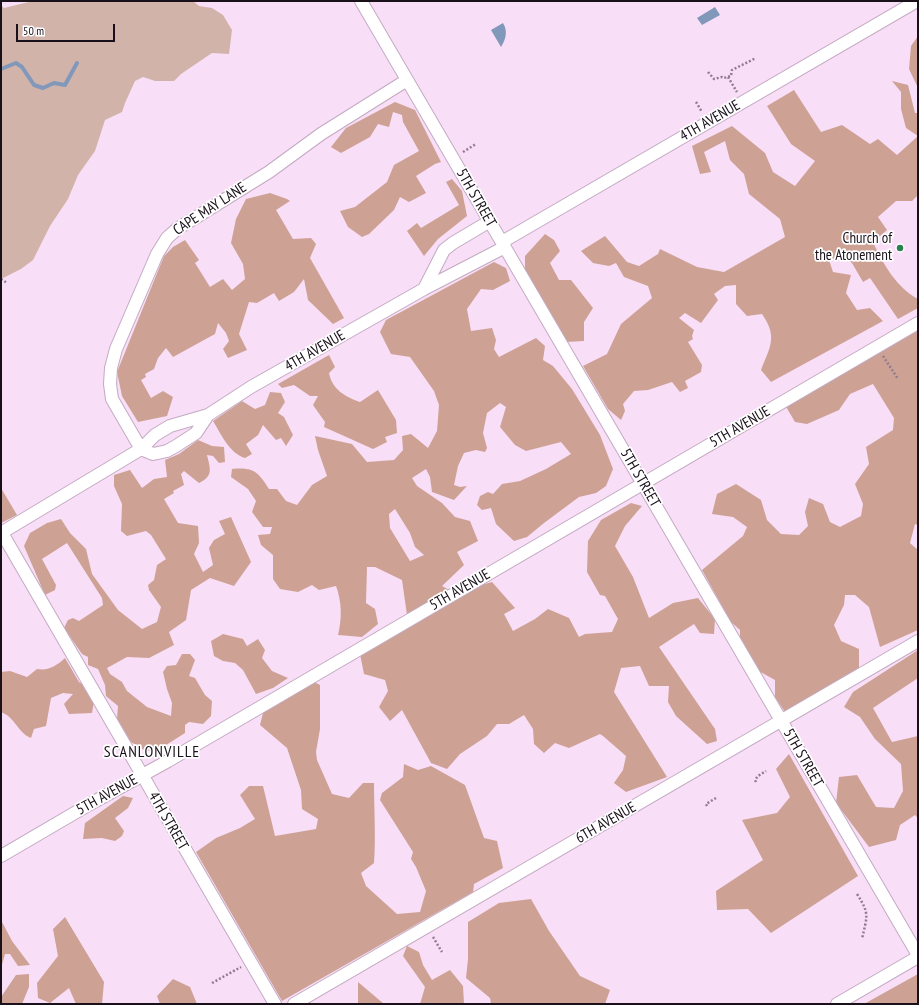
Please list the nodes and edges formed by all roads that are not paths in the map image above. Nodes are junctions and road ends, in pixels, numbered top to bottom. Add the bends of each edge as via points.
1 (361, 1) edge
2 (917, 1) edge
3 (407, 80) junction
4 (490, 221) junction
5 (504, 245) junction
6 (424, 289) junction
7 (918, 322) edge
8 (208, 414) junction
9 (141, 449) junction
10 (643, 484) junction
11 (2, 533) edge
12 (918, 641) edge
13 (781, 721) junction
14 (142, 776) junction
15 (1, 856) edge
16 (918, 956) edge
17 (275, 1004) edge
18 (294, 1004) edge
19 (837, 1004) edge

1 - 3 street, 5TH STREET
2 - 5 street, 4TH AVENUE
3 - 4 street, 5TH STREET
3 - 9 street, CAPE MAY LANE via 321,134 271,171 177,229 167,238 154,260 116,349 111,368 112,399
4 - 5 street, 5TH STREET
4 - 6 street via 444,250
5 - 6 street, 4TH AVENUE
5 - 10 street, 5TH STREET
6 - 8 street, 4TH AVENUE
7 - 10 street, 5TH AVENUE
8 - 9 street, 4TH AVENUE via 170,426 155,435
8 - 9 street, 4TH AVENUE via 196,433 167,451 153,454
9 - 11 street, 4TH AVENUE
10 - 13 street, 5TH STREET
10 - 14 street, 5TH AVENUE
11 - 14 street, 4TH STREET
12 - 13 street, 6TH AVENUE
13 - 16 street, 5TH STREET
13 - 18 street, 6TH AVENUE
14 - 15 street, 5TH AVENUE
14 - 17 street, 4TH STREET
16 - 19 street

